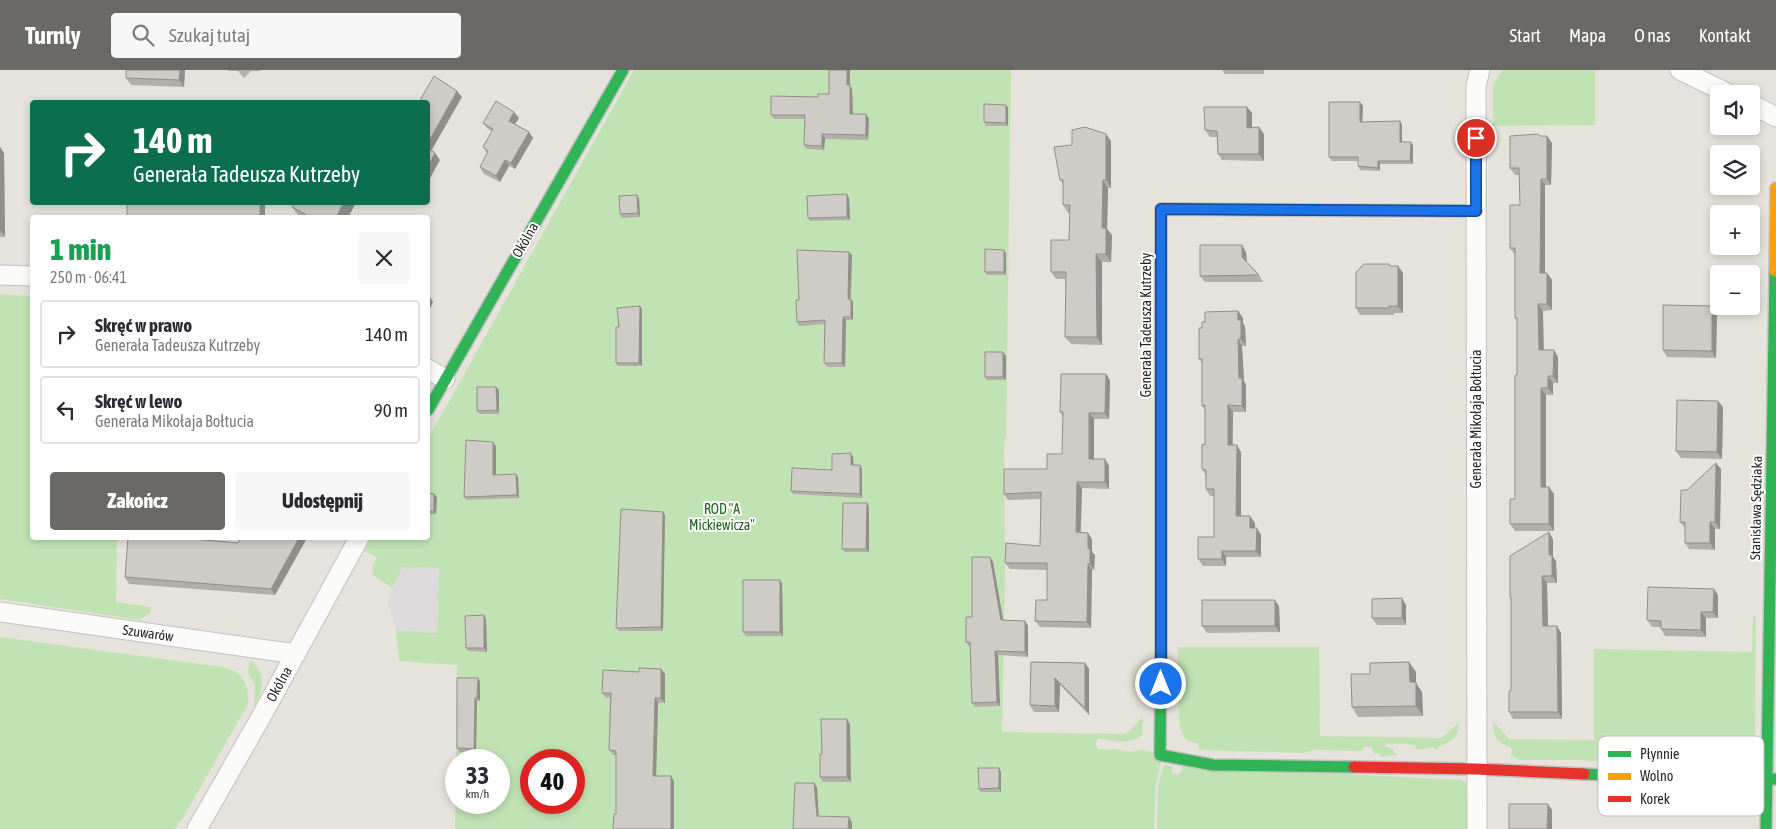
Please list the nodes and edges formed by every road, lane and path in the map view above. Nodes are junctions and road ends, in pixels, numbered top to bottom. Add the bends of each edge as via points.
1 (623, 70) edge
2 (1480, 70) edge
3 (1680, 70) edge
4 (1711, 85) edge
5 (1760, 109) edge
6 (1776, 117) edge
7 (1776, 188) edge
8 (1476, 211) junction
9 (0, 275) edge
10 (30, 276) edge
11 (430, 370) edge
12 (445, 379) junction
13 (430, 406) edge
14 (358, 540) edge
15 (0, 612) edge
16 (296, 654) junction
17 (1476, 769) junction
18 (1598, 775) edge
19 (1772, 779) edge
20 (196, 829) edge
21 (1477, 829) edge
22 (1766, 829) edge

1 - 12 street, Okólna
2 - 8 street, Generała Mikołaja Bołtucia via 1476,86
3 - 4 street
5 - 6 street
7 - 19 street, Stanisława Sędziaka
8 - 17 street, Generała Mikołaja Bołtucia
8 - 17 street, Generała Tadeusza Kutrzeby via 1161,209 1160,756 1213,765
9 - 10 street
11 - 12 street
12 - 13 street, Okólna
14 - 16 street, Okólna
15 - 16 street, Szuwarów
16 - 20 street, Okólna
17 - 18 street
17 - 21 street, Generała Mikołaja Bołtucia
19 - 22 street, Stanisława Sędziaka

